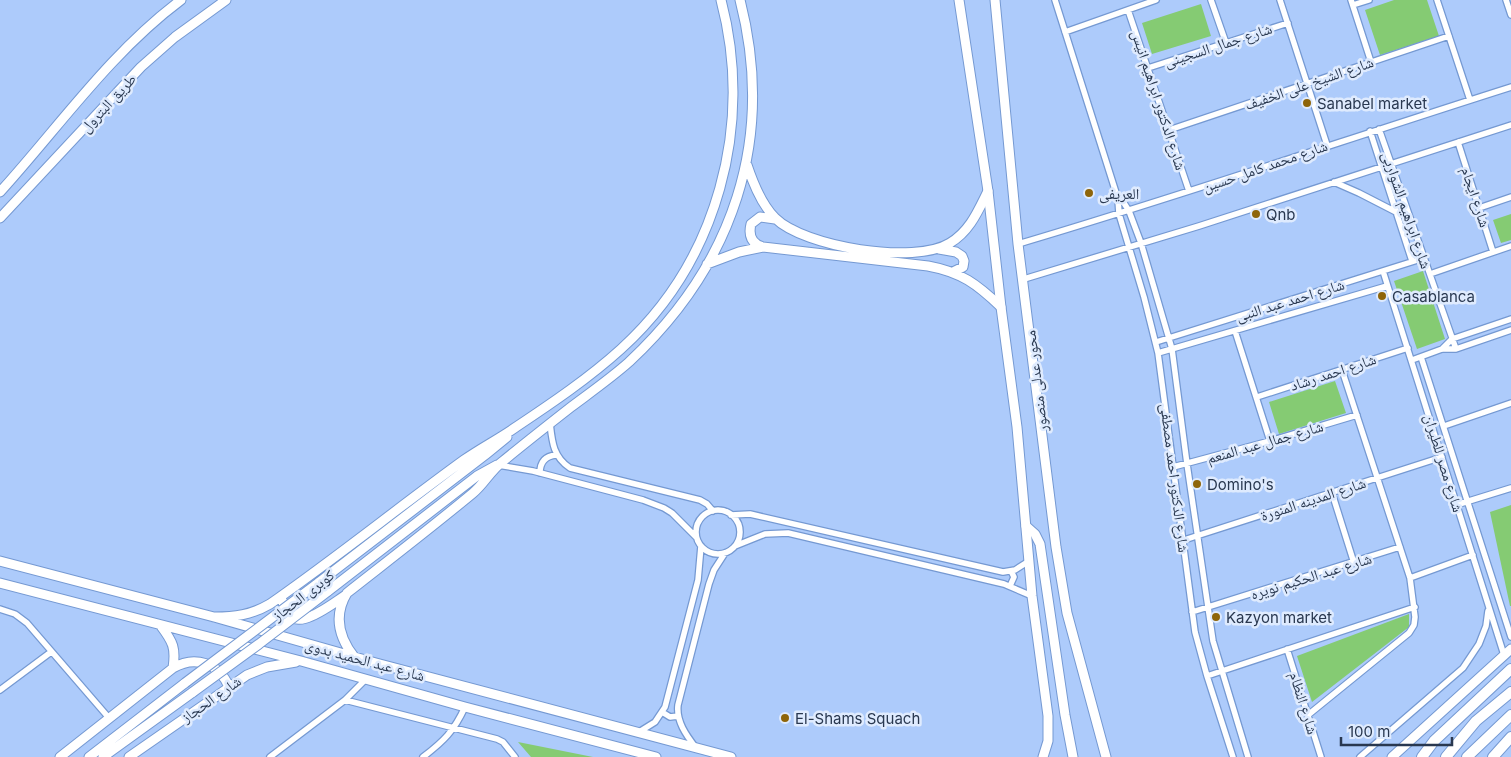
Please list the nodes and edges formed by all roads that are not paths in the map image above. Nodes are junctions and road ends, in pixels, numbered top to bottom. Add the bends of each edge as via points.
1 (182, 0) edge
2 (226, 0) edge
3 (721, 0) edge
4 (740, 0) edge
5 (960, 0) edge
6 (995, 0) edge
7 (1054, 0) edge
8 (1156, 0) edge
9 (1211, 0) edge
10 (1280, 0) edge
11 (1369, 0) edge
12 (1437, 0) edge
13 (1506, 0) edge
14 (1352, 3) edge
15 (1128, 10) junction
16 (1511, 15) edge
17 (1288, 23) junction
18 (1065, 32) junction
19 (1449, 36) junction
20 (1226, 43) junction
21 (1371, 62) junction
22 (1148, 68) junction
23 (1308, 84) junction
24 (1511, 87) edge
25 (1470, 100) junction
26 (1511, 125) edge
27 (1379, 128) junction
28 (1169, 130) junction
29 (1370, 131) junction
30 (1458, 142) junction
31 (1327, 145) junction
32 (747, 164) junction
33 (1391, 164) junction
34 (1382, 167) junction
35 (1334, 182) junction
36 (988, 191) junction
37 (1189, 191) junction
38 (0, 192) edge
39 (1511, 197) edge
40 (1118, 199) junction
41 (1479, 208) junction
42 (1129, 211) junction
43 (1396, 212) junction
44 (1119, 214) junction
45 (0, 218) edge
46 (775, 219) junction
47 (1018, 244) junction
48 (1141, 244) junction
49 (1511, 246) edge
50 (763, 248) junction
51 (1129, 248) junction
52 (939, 249) junction
53 (1493, 252) junction
54 (1424, 258) junction
55 (1412, 261) junction
56 (707, 264) junction
57 (1382, 271) junction
58 (953, 272) junction
59 (1430, 274) junction
60 (1024, 278) junction
61 (1387, 286) junction
62 (1000, 307) junction
63 (1511, 319) edge
64 (1235, 330) junction
65 (1511, 330) edge
66 (1170, 338) junction
67 (1452, 338) junction
68 (1156, 342) junction
69 (1408, 348) junction
70 (1456, 348) junction
71 (1172, 349) junction
72 (1442, 349) junction
73 (1158, 353) junction
74 (1421, 357) junction
75 (1412, 360) junction
76 (1342, 370) junction
77 (1257, 397) junction
78 (1511, 403) edge
79 (1357, 415) junction
80 (550, 423) junction
81 (1444, 426) junction
82 (514, 429) junction
83 (1270, 441) junction
84 (556, 455) junction
85 (1442, 457) junction
86 (1187, 464) junction
87 (498, 465) junction
88 (1173, 468) junction
89 (540, 473) junction
90 (1378, 478) junction
91 (1511, 488) edge
92 (1332, 493) junction
93 (1467, 501) junction
94 (1456, 505) junction
95 (713, 511) junction
96 (731, 515) junction
97 (1026, 526) junction
98 (1198, 536) junction
99 (696, 537) junction
100 (1184, 540) junction
101 (701, 546) junction
102 (735, 546) junction
103 (1400, 547) junction
104 (726, 553) junction
105 (1473, 555) junction
106 (1029, 560) junction
107 (0, 561) edge
108 (1354, 563) junction
109 (1011, 571) junction
110 (1410, 578) junction
111 (0, 583) edge
112 (1010, 586) junction
113 (284, 594) junction
114 (347, 594) junction
115 (1032, 596) junction
116 (1489, 606) junction
117 (1415, 607) junction
118 (1207, 608) junction
119 (0, 609) edge
120 (1192, 612) junction
121 (214, 617) junction
122 (161, 626) junction
123 (1511, 637) edge
124 (1287, 649) junction
125 (51, 652) junction
126 (1508, 652) edge
127 (355, 658) junction
128 (301, 661) junction
129 (172, 668) junction
130 (1511, 669) edge
131 (1221, 671) junction
132 (1206, 676) junction
133 (366, 679) junction
134 (229, 687) junction
135 (1, 688) edge
136 (1511, 692) edge
137 (345, 700) junction
138 (465, 707) junction
139 (662, 712) junction
140 (1308, 715) junction
141 (1511, 715) edge
142 (678, 716) junction
143 (109, 718) junction
144 (455, 728) junction
145 (638, 732) junction
146 (1511, 737) edge
147 (696, 748) junction
148 (432, 750) junction
149 (60, 757) edge
150 (89, 757) edge
151 (103, 757) edge
152 (129, 757) edge
153 (270, 757) edge
154 (423, 757) edge
155 (438, 757) edge
156 (515, 757) edge
157 (656, 757) edge
158 (731, 757) edge
159 (1042, 757) edge
160 (1073, 757) edge
161 (1106, 757) edge
162 (1233, 757) edge
163 (1248, 757) edge
164 (1321, 757) edge
165 (1360, 757) edge
166 (1392, 757) edge
167 (1422, 757) edge
168 (1446, 757) edge
169 (1467, 757) edge
170 (1493, 757) edge

1 - 38 main road, طريق البترول via 141,33 110,64
2 - 45 main road, طريق البترول via 175,37 141,68
3 - 82 main road via 731,48 733,116 721,184 696,248 661,304 635,335 560,397
4 - 32 main road via 753,76
5 - 36 main road, محور عدلى منصور
6 - 47 main road, محور عدلى منصور
7 - 18 street, شارع الدكتور احمد مصطفى
8 - 15 street
9 - 20 street
10 - 17 street
11 - 14 street
12 - 19 street
13 - 16 street
14 - 21 street
15 - 18 street
15 - 22 street, شارع الدكتور ابراهيم انيس
17 - 20 street, شارع جمال السجينى
17 - 23 street
18 - 40 street, شارع الدكتور احمد مصطفى
19 - 21 street, شارع الشيخ على الخفيف
19 - 25 street
20 - 22 street, شارع جمال السجينى
21 - 23 street, شارع الشيخ على الخفيف
22 - 28 street, شارع الدكتور ابراهيم انيس
23 - 28 street, شارع الشيخ على الخفيف
23 - 31 street
24 - 25 street, شارع محمد كامل حسين
25 - 27 street, شارع محمد كامل حسين
26 - 30 street
27 - 29 street, شارع محمد كامل حسين
27 - 33 street, شارع ابراهيم الشواربى
28 - 37 street, شارع الدكتور ابراهيم انيس
29 - 31 street, شارع محمد كامل حسين
29 - 34 street, شارع ابراهيم الشواربى
30 - 33 street
30 - 41 street, شارع ايجام
31 - 37 street, شارع محمد كامل حسين
32 - 46 main road via 755,188
32 - 56 main road via 734,209
33 - 34 street
33 - 54 street, شارع ابراهيم الشواربى
34 - 35 street
34 - 43 street, شارع ابراهيم الشواربى
35 - 43 street
35 - 48 street
36 - 52 main road via 969,227
36 - 62 main road, محور عدلى منصور
37 - 42 street, شارع محمد كامل حسين
39 - 41 street
40 - 42 street, شارع الدكتور احمد مصطفى
40 - 44 street, شارع الدكتور احمد مصطفى
41 - 53 street, شارع ايجام
42 - 44 street, شارع محمد كامل حسين
42 - 48 street, شارع الدكتور احمد مصطفى
43 - 55 street, شارع ابراهيم الشواربى
44 - 47 street, شارع محمد كامل حسين
44 - 51 street, شارع الدكتور احمد مصطفى
46 - 50 main road via 760,217 751,224 750,236 757,246
46 - 52 main road via 804,235 851,248 899,252
47 - 60 main road, محور عدلى منصور
48 - 51 street
48 - 66 street, شارع الدكتور احمد مصطفى
49 - 53 street
50 - 56 main road via 739,252
50 - 58 main road via 928,266
51 - 60 street
51 - 68 street, شارع الدكتور احمد مصطفى
52 - 58 main road via 962,256 962,267
53 - 59 street
54 - 55 street, شارع احمد عبد النبى
54 - 59 street, شارع ابراهيم الشواربى
55 - 57 street, شارع احمد عبد النبى
56 - 80 main road via 681,304 642,349
57 - 61 street, شارع مصر للطيران
57 - 66 street, شارع احمد عبد النبى
58 - 62 main road via 974,283
59 - 67 street, شارع ابراهيم الشواربى
60 - 161 main road, محور عدلى منصور via 1063,589
61 - 64 street, شارع احمد عبد النبى
61 - 69 street, شارع مصر للطيران
62 - 97 main road, محور عدلى منصور via 1017,427
63 - 67 street
64 - 71 street, شارع احمد عبد النبى
64 - 77 street
65 - 70 street
66 - 68 street, شارع احمد عبد النبى
66 - 71 street, شارع الدكتور احمد مصطفى
67 - 70 street, شارع ابراهيم الشواربى
67 - 72 street
68 - 73 street, شارع الدكتور احمد مصطفى
69 - 75 street, شارع مصر للطيران
69 - 76 street, شارع احمد رشاد
70 - 72 street
71 - 73 street, شارع احمد عبد النبى
71 - 86 street, شارع الدكتور احمد مصطفى
72 - 74 street
73 - 88 street, شارع الدكتور احمد مصطفى
74 - 75 street
74 - 81 street, شارع مصر للطيران
75 - 85 street, شارع مصر للطيران
76 - 77 street, شارع احمد رشاد
76 - 79 street
77 - 83 street
78 - 81 street
79 - 83 street, شارع جمال عبد المنعم
79 - 90 street
80 - 84 street
80 - 87 main road
81 - 93 street, شارع مصر للطيران
82 - 113 main road via 464,460
82 - 150 main road, كوبرى الحجاز, bridge via 491,451
83 - 86 street, شارع جمال عبد المنعم
84 - 89 street via 544,460
84 - 95 street via 574,470 700,500
85 - 90 street, شارع المدينه المنورة
85 - 94 street, شارع مصر للطيران
86 - 88 street, شارع جمال عبد المنعم
86 - 98 street, شارع الدكتور احمد مصطفى
87 - 89 street
87 - 114 main road via 475,492
87 - 151 main road, كوبرى الحجاز, bridge via 482,472 259,644
88 - 100 street, شارع الدكتور احمد مصطفى
89 - 99 street via 653,503 672,514
90 - 92 street, شارع المدينه المنورة
90 - 103 street
91 - 93 street
92 - 98 street, شارع المدينه المنورة
92 - 108 street
93 - 94 street
93 - 123 street, شارع مصر للطيران
94 - 105 street, شارع مصر للطيران
95 - 96 street
95 - 99 street via 701,519
96 - 102 street via 739,528
96 - 109 street via 750,514 998,571
97 - 106 main road, محور عدلى منصور
97 - 160 main road via 1040,544
98 - 100 street, شارع المدينه المنورة
98 - 118 street, شارع الدكتور احمد مصطفى
99 - 101 street
100 - 120 street, شارع الدكتور احمد مصطفى
101 - 104 street via 712,553
101 - 139 street via 697,587
102 - 104 street
102 - 112 street via 765,534 788,534
103 - 108 street, شارع عبد الحكيم نويره
103 - 110 street
104 - 142 street via 717,564 709,584 679,700
105 - 110 street
105 - 116 street, شارع مصر للطيران
106 - 109 street
106 - 115 main road, محور عدلى منصور
107 - 121 main road, شارع عبد الحميد بدوى
108 - 118 street, شارع عبد الحكيم نويره
109 - 112 street via 1014,577
110 - 117 street
111 - 122 main road, شارع عبد الحميد بدوى
112 - 115 street
113 - 114 main road via 286,611 301,620
113 - 121 main road via 253,613
114 - 127 main road via 340,609 339,624 342,639
115 - 159 main road, محور عدلى منصور via 1049,724 1048,741
116 - 126 street, شارع مصر للطيران
116 - 165 street via 1483,636 1469,661
117 - 124 street
117 - 140 street via 1414,625 1409,633
118 - 120 street, شارع عبد الحكيم نويره
118 - 131 street, شارع الدكتور احمد مصطفى
119 - 125 street via 21,618
120 - 132 street, شارع الدكتور احمد مصطفى
121 - 127 main road, شارع عبد الحميد بدوى
122 - 128 main road, شارع عبد الحميد بدوى
122 - 129 main road via 174,648
124 - 131 street
124 - 140 street, شارع النظام
125 - 135 street
125 - 143 street
126 - 166 main road
127 - 145 main road, شارع عبد الحميد بدوى
128 - 133 main road, شارع عبد الحميد بدوى
128 - 134 main road, شارع الحجاز via 256,670
129 - 134 main road via 192,661 205,663 222,675
129 - 143 main road
130 - 167 highway via 1434,741
131 - 132 street
131 - 163 street, شارع الدكتور احمد مصطفى
132 - 162 street, شارع الدكتور احمد مصطفى
133 - 137 street
133 - 138 main road, شارع عبد الحميد بدوى
134 - 152 main road, شارع الحجاز
136 - 168 highway via 1476,721
137 - 144 street
137 - 153 street
138 - 144 street
138 - 157 main road, شارع عبد الحميد بدوى
139 - 142 street via 670,717
139 - 145 street via 650,726
140 - 164 street, شارع النظام
141 - 169 highway
142 - 147 street
143 - 149 main road
144 - 148 street
144 - 156 street via 497,739
145 - 147 main road, شارع عبد الحميد بدوى
146 - 170 highway
147 - 158 main road, شارع عبد الحميد بدوى
148 - 154 street
148 - 155 street

